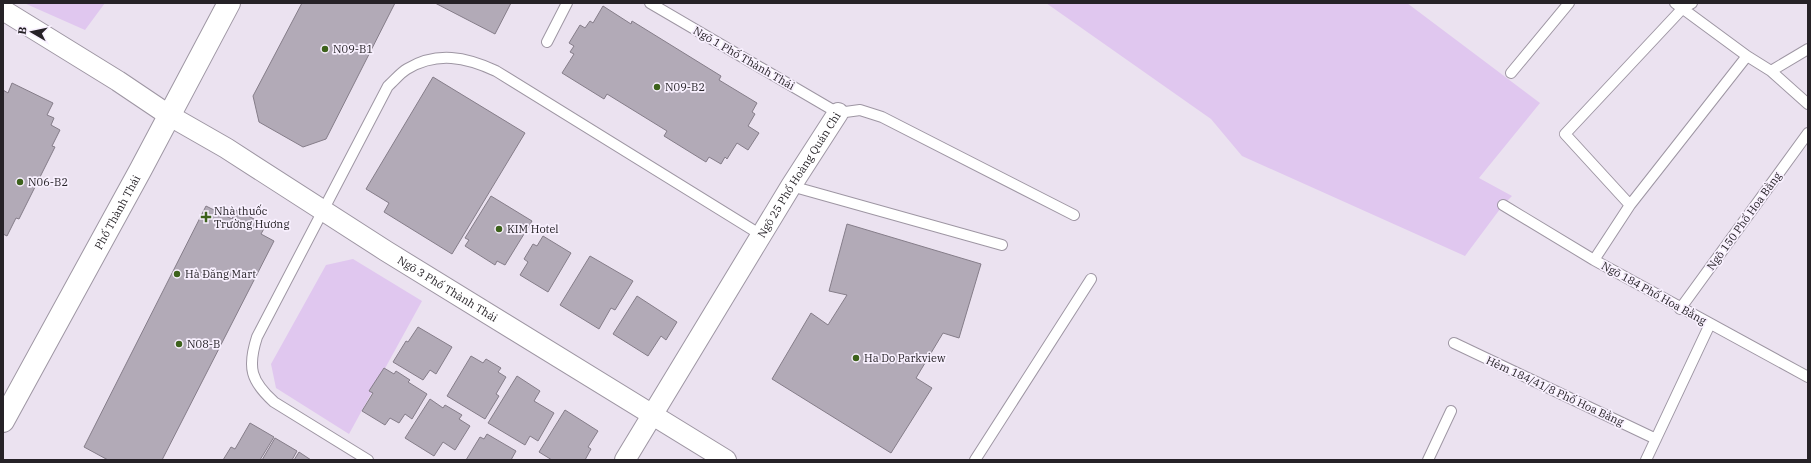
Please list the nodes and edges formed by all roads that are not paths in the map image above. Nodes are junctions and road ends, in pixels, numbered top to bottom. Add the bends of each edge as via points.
1 (230, 3) edge
2 (567, 3) edge
3 (650, 3) edge
4 (1569, 3) edge
5 (1692, 3) edge
6 (1678, 6) edge
7 (3, 10) edge
8 (547, 42) dead end
9 (1808, 49) edge
10 (1747, 56) junction
11 (1771, 71) junction
12 (1511, 73) dead end
13 (1808, 104) edge
14 (838, 113) junction
15 (170, 116) junction
16 (1808, 133) edge
17 (791, 186) junction
18 (1503, 205) dead end
19 (1630, 205) junction
20 (324, 210) junction
21 (1074, 215) dead end
22 (761, 235) junction
23 (1002, 245) dead end
24 (1594, 260) junction
25 (1091, 279) dead end
26 (1680, 308) junction
27 (1710, 324) junction
28 (1454, 343) dead end
29 (1808, 377) edge
30 (1451, 411) dead end
31 (653, 416) junction
32 (3, 421) edge
33 (1656, 439) junction
34 (368, 460) edge
35 (625, 460) edge
36 (726, 460) edge
37 (975, 460) edge
38 (1428, 460) edge
39 (1646, 460) edge

1 - 15 street, Phố Thành Thái
2 - 8 lane
3 - 14 lane, Ngõ 1 Phố Thành Thái
4 - 12 lane
5 - 6 lane
6 - 10 lane
6 - 19 lane via 1565,134
7 - 15 street, Ngõ 3 Phố Thành Thái
9 - 11 lane
10 - 11 lane
10 - 19 lane
11 - 13 lane
14 - 17 street, Ngõ 25 Phố Hoàng Quán Chi
14 - 21 lane, Ngõ 25 Phố Hoàng Quán Chi via 860,110 882,117
15 - 20 street, Ngõ 3 Phố Thành Thái
15 - 32 street, Phố Thành Thái
16 - 26 lane, Ngõ 150 Phố Hoa Bằng
17 - 22 street, Ngõ 25 Phố Hoàng Quán Chi
17 - 23 lane
18 - 24 lane, Ngõ 184 Phố Hoa Bằng
19 - 24 lane
20 - 22 lane via 388,86 406,70 429,61 455,57 475,61 496,71
20 - 31 street, Ngõ 3 Phố Thành Thái
20 - 34 lane via 257,337 251,354 254,378 261,390 274,402
22 - 31 street, Ngõ 25 Phố Hoàng Quán Chi
24 - 26 lane, Ngõ 184 Phố Hoa Bằng
25 - 37 lane
26 - 27 lane, Ngõ 184 Phố Hoa Bằng
27 - 29 lane, Ngõ 184 Phố Hoa Bằng
27 - 33 lane
28 - 33 lane, Hẻm 184/41/8 Phố Hoa Bằng
30 - 38 lane
31 - 35 street, Ngõ 25 Phố Hoàng Quán Chi
31 - 36 street, Ngõ 3 Phố Thành Thái
33 - 39 lane

